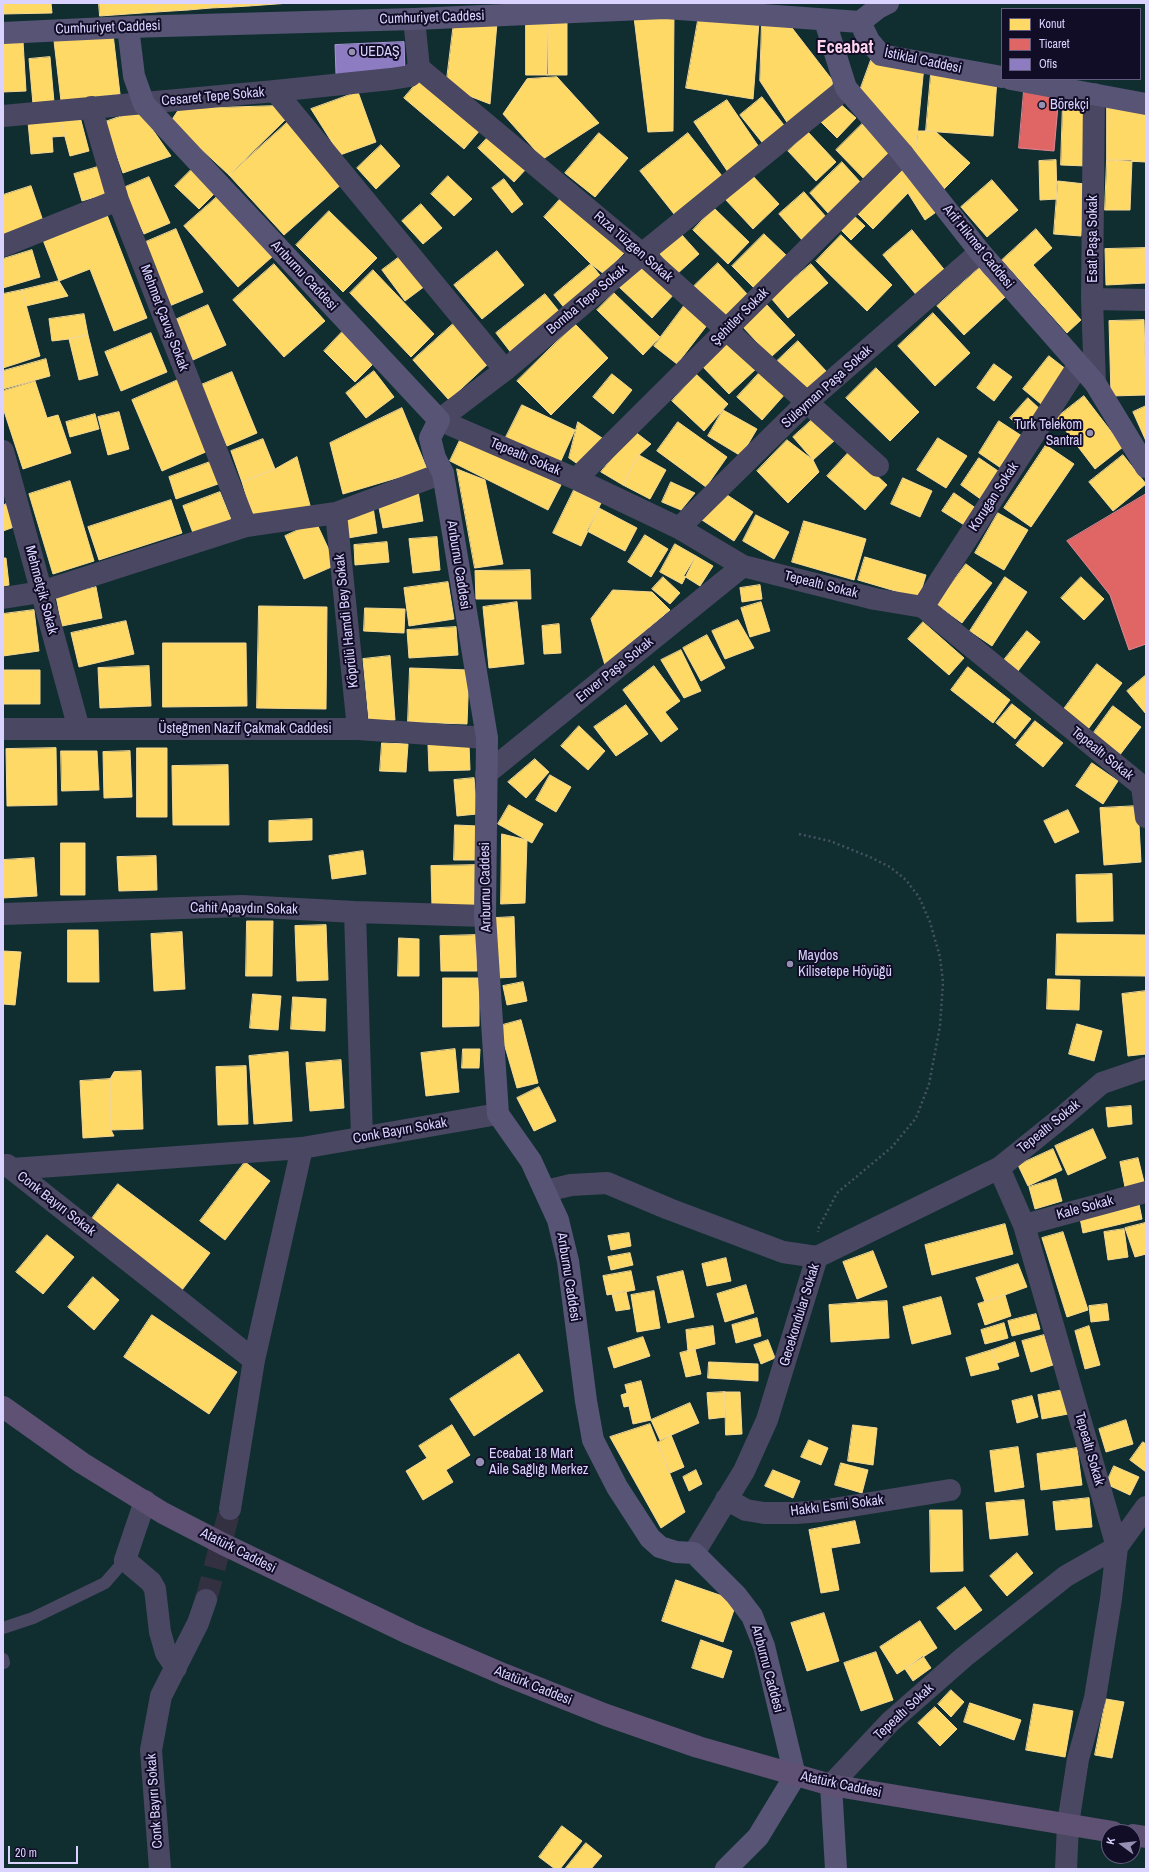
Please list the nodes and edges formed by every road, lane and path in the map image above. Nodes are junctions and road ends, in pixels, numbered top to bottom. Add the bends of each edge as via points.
1 (888, 3) edge
2 (485, 10) edge
3 (414, 19) junction
4 (824, 21) junction
5 (860, 22) junction
6 (128, 27) junction
7 (3, 32) edge
8 (419, 68) junction
9 (1001, 77) edge
10 (1017, 80) edge
11 (846, 88) junction
12 (275, 91) junction
13 (1094, 94) junction
14 (144, 104) junction
15 (1146, 104) edge
16 (90, 108) junction
17 (3, 116) edge
18 (903, 154) junction
19 (118, 200) junction
20 (3, 246) edge
21 (980, 252) junction
22 (642, 254) junction
23 (1092, 298) junction
24 (1146, 300) edge
25 (726, 330) junction
26 (1078, 366) junction
27 (505, 370) junction
28 (1095, 383) junction
29 (806, 403) junction
30 (439, 420) junction
31 (4, 460) edge
32 (878, 466) dead end
33 (1146, 467) edge
34 (443, 473) junction
35 (576, 479) junction
36 (336, 513) junction
37 (246, 526) junction
38 (679, 528) junction
39 (743, 566) junction
40 (41, 592) junction
41 (3, 598) edge
42 (923, 607) junction
43 (3, 729) edge
44 (79, 729) junction
45 (358, 729) junction
46 (487, 738) junction
47 (486, 774) junction
48 (1144, 782) edge
49 (1146, 816) edge
50 (799, 834) dead end
51 (355, 912) junction
52 (3, 914) edge
53 (485, 916) junction
54 (1146, 1068) edge
55 (498, 1114) junction
56 (362, 1138) junction
57 (302, 1148) junction
58 (7, 1166) edge
59 (999, 1168) junction
60 (546, 1190) junction
61 (1146, 1192) edge
62 (1024, 1225) junction
63 (817, 1257) junction
64 (254, 1360) junction
65 (3, 1407) edge
66 (950, 1490) dead end
67 (726, 1499) junction
68 (145, 1501) junction
69 (1146, 1507) edge
70 (230, 1509) tunnel mouth
71 (1117, 1547) junction
72 (694, 1553) junction
73 (125, 1560) junction
74 (206, 1600) tunnel mouth
75 (3, 1628) edge
76 (176, 1668) junction
77 (795, 1776) junction
78 (831, 1786) junction
79 (1068, 1824) junction
80 (1101, 1830) edge
81 (160, 1869) edge
82 (726, 1869) edge
83 (836, 1869) edge
84 (1066, 1869) edge

1 - 5 street
2 - 3 street, Cumhuriyet Caddesi
2 - 4 street, Cumhuriyet Caddesi via 665,8
3 - 6 street, Cumhuriyet Caddesi
3 - 8 street
4 - 5 street, Cumhuriyet Caddesi
4 - 11 street, Arif Hikmet Caddesi
5 - 9 street, İstiklal Caddesi via 869,41 881,55
6 - 7 street, Cumhuriyet Caddesi
6 - 14 street, Arıburnu Caddesi via 134,76
8 - 12 street, Cesaret Tepe Sokak via 410,76
8 - 22 street, Rıza Tüzgen Sokak
10 - 13 street
11 - 18 street, Arif Hikmet Caddesi
11 - 22 street, Bomba Tepe Sokak
12 - 14 street, Cesaret Tepe Sokak
12 - 27 street
13 - 15 street
13 - 23 street, Esat Paşa Sokak
14 - 16 street, Cesaret Tepe Sokak
14 - 30 street, Arıburnu Caddesi
16 - 17 street, Cesaret Tepe Sokak
16 - 19 street, Mehmet Çavuş Sokak
18 - 21 street, Arif Hikmet Caddesi
18 - 25 street, Şehitler Sokak
19 - 20 street
19 - 37 street, Mehmet Çavuş Sokak
21 - 26 street, Arif Hikmet Caddesi
21 - 29 street, Süleyman Paşa Sokak
22 - 25 street, Rıza Tüzgen Sokak
22 - 27 street, Bomba Tepe Sokak
23 - 24 street
23 - 28 street, Esat Paşa Sokak
25 - 29 street, Rıza Tüzgen Sokak
25 - 35 street, Şehitler Sokak
26 - 28 street, Arif Hikmet Caddesi
26 - 42 street, Korugan Sokak
27 - 30 street, Bomba Tepe Sokak
28 - 33 street, Arif Hikmet Caddesi
29 - 32 street, Rıza Tüzgen Sokak
29 - 38 street, Süleyman Paşa Sokak
30 - 34 street, Arıburnu Caddesi via 430,438 435,458
30 - 35 street, Tepealtı Sokak
31 - 40 street, Mehmetçik Sokak
34 - 36 street
34 - 46 street, Arıburnu Caddesi
35 - 38 street, Tepealtı Sokak
36 - 37 street
36 - 45 street, Köprülü Hamdi Bey Sokak
37 - 40 street
38 - 39 street, Tepealtı Sokak
39 - 42 street, Tepealtı Sokak via 875,599
39 - 47 street, Enver Paşa Sokak
40 - 41 street
40 - 44 street, Mehmetçik Sokak
42 - 48 street, Tepealtı Sokak
43 - 44 street, Üsteğmen Nazif Çakmak Caddesi
44 - 45 street, Üsteğmen Nazif Çakmak Caddesi
45 - 46 street, Üsteğmen Nazif Çakmak Caddesi
46 - 47 street, Arıburnu Caddesi
47 - 53 street, Arıburnu Caddesi
48 - 49 street, Tepealtı Sokak
50 - 63 path via 830,841 870,857 890,867 906,880 919,897 930,922 940,957 943,982 940,1026 929,1084 916,1118 892,1147 837,1193 818,1229
51 - 52 street, Cahit Apaydın Sokak via 242,906
51 - 53 street, Cahit Apaydın Sokak
51 - 56 street
53 - 55 street, Arıburnu Caddesi
54 - 59 street, Tepealtı Sokak via 1102,1083
55 - 56 street, Conk Bayırı Sokak
55 - 60 street, Arıburnu Caddesi via 531,1161
56 - 57 street, Conk Bayırı Sokak
57 - 58 street, Conk Bayırı Sokak
57 - 64 street
58 - 64 street, Conk Bayırı Sokak
59 - 62 street, Tepealtı Sokak
59 - 63 street, Gecekondular Sokak
60 - 63 street via 570,1185 607,1183 783,1252
60 - 72 street, Arıburnu Caddesi via 558,1220 568,1261 593,1440 617,1487 650,1538 660,1547 676,1552
61 - 62 street, Kale Sokak
62 - 71 street, Tepealtı Sokak
63 - 67 street, Gecekondular Sokak via 767,1420 744,1471
64 - 70 street
65 - 68 main road, Atatürk Caddesi via 82,1463
66 - 67 street, Hakkı Esmi Sokak via 796,1513 746,1510
67 - 72 street, Gecekondular Sokak
68 - 73 street
68 - 77 main road, Atatürk Caddesi via 263,1564 410,1634 503,1674 606,1715
69 - 71 street
71 - 78 street, Tepealtı Sokak via 1066,1576 964,1657 890,1722
71 - 79 street via 1095,1698 1078,1759
72 - 77 street, Arıburnu Caddesi via 736,1595 752,1616 764,1646
73 - 75 lane via 105,1583 34,1618
73 - 76 street via 151,1582 155,1589 160,1632 166,1653
74 - 76 street, Conk Bayırı Sokak
76 - 81 street, Conk Bayırı Sokak via 161,1696 151,1750
77 - 78 main road, Atatürk Caddesi
77 - 82 street via 758,1837
78 - 79 main road, Atatürk Caddesi
78 - 83 street
79 - 80 main road, Atatürk Caddesi
79 - 84 street

